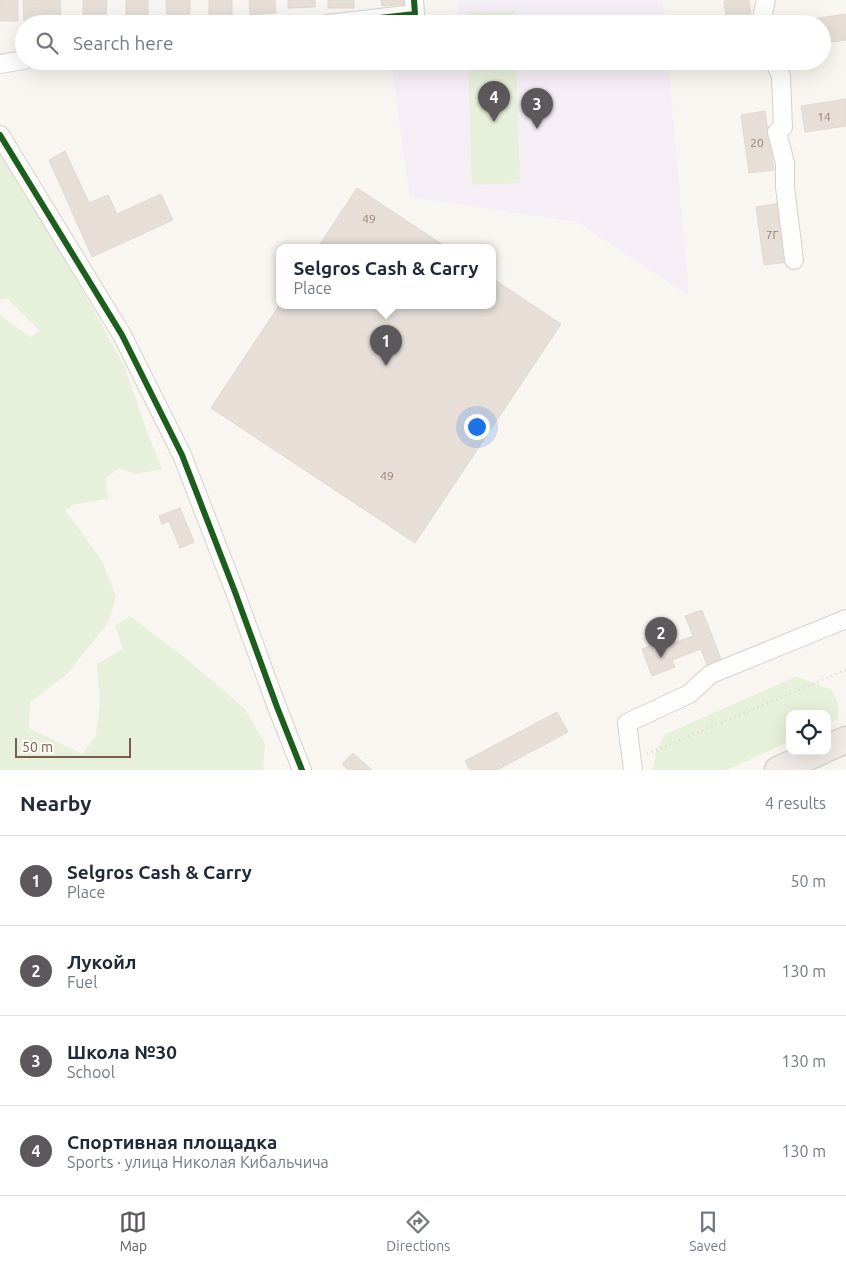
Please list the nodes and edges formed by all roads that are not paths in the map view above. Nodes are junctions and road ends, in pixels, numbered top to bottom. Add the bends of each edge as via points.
1 (766, 0) edge
2 (415, 7) edge
3 (374, 15) edge
4 (763, 15) edge
5 (15, 62) edge
6 (0, 64) edge
7 (778, 70) edge
8 (0, 135) edge
9 (794, 260) dead end
10 (846, 618) edge
11 (846, 740) edge
12 (831, 746) edge
13 (814, 755) edge
14 (632, 765) edge
15 (790, 768) edge
16 (302, 770) edge

1 - 4 street
2 - 3 street
5 - 6 street
7 - 9 street via 783,127 777,132 786,163 785,187
8 - 16 street via 122,334 182,455
10 - 14 street via 711,674 689,694 627,723
11 - 12 highway
13 - 15 highway

